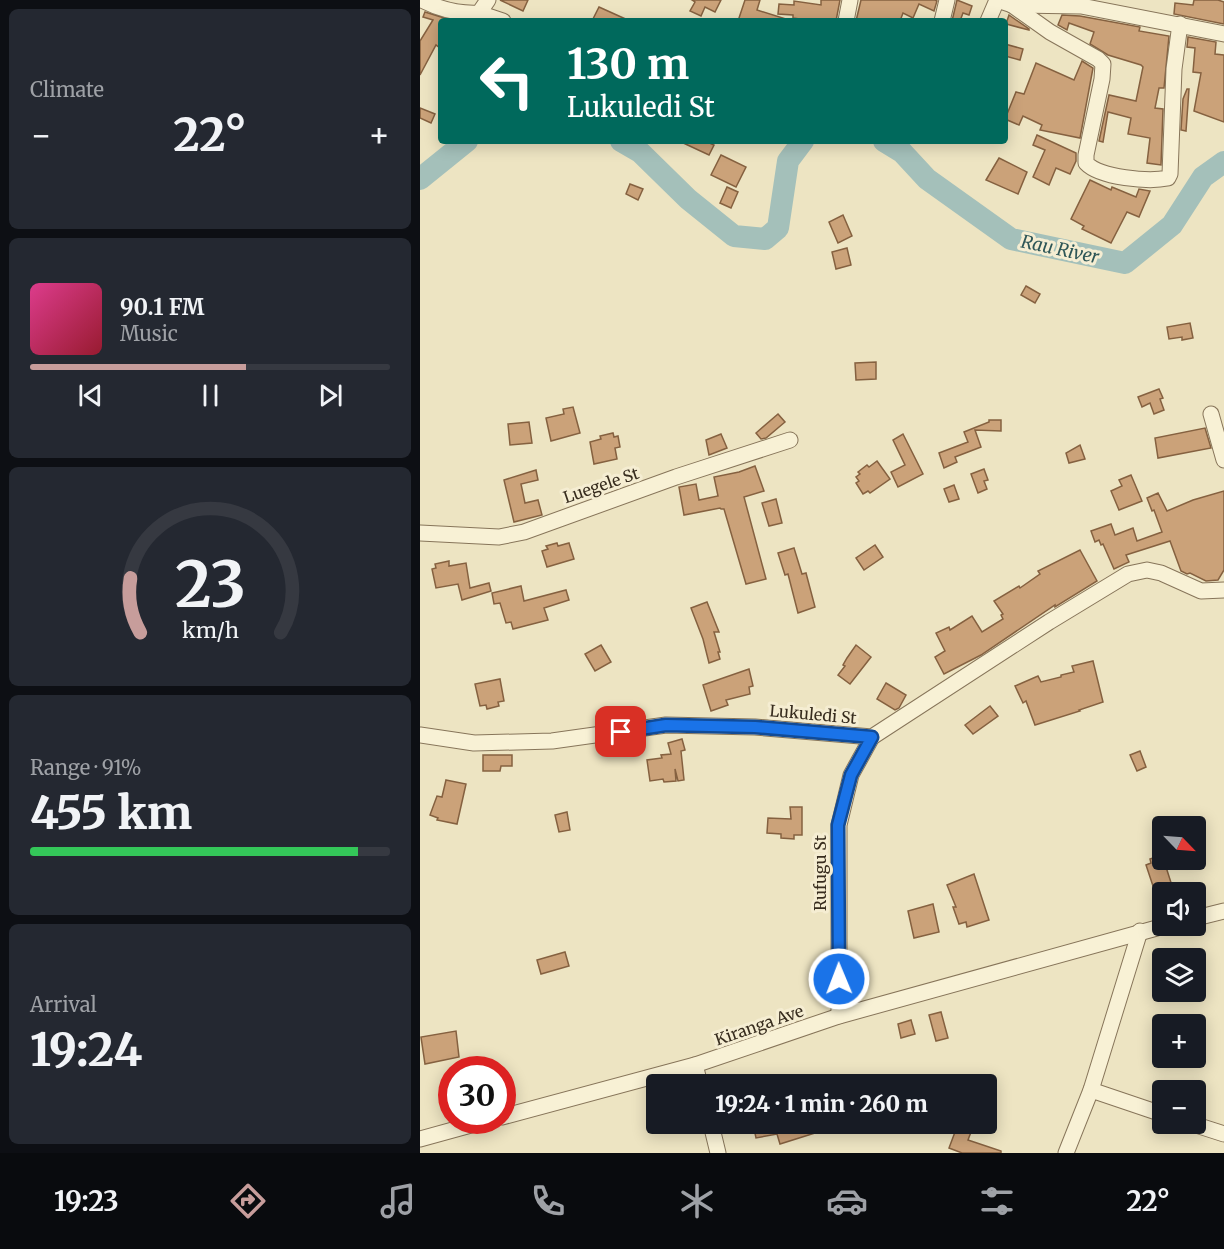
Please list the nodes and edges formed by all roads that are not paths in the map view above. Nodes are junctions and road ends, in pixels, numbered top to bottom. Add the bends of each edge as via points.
1 (422, 0) edge
2 (850, 0) edge
3 (947, 0) edge
4 (997, 0) edge
5 (1012, 5) junction
6 (483, 6) edge
7 (499, 18) edge
8 (847, 18) edge
9 (943, 18) edge
10 (989, 18) edge
11 (1180, 24) junction
12 (1224, 33) edge
13 (1210, 414) dead end
14 (790, 440) dead end
15 (1224, 460) edge
16 (420, 533) edge
17 (1224, 590) edge
18 (420, 735) edge
19 (872, 737) junction
20 (1224, 911) edge
21 (1206, 916) edge
22 (1152, 928) edge
23 (1140, 931) junction
24 (839, 1016) junction
25 (695, 1065) junction
26 (697, 1074) edge
27 (1091, 1090) junction
28 (1152, 1111) edge
29 (516, 1113) edge
30 (1206, 1128) edge
31 (438, 1134) edge
32 (713, 1134) edge
33 (1224, 1134) edge
34 (420, 1139) edge
35 (718, 1153) edge
36 (1066, 1153) edge

1 - 6 street via 451,11
2 - 8 street
3 - 9 street
4 - 5 street
4 - 10 street
5 - 11 street via 1081,6
5 - 11 street via 1103,64 1086,163 1100,171 1137,179 1158,180 1170,174
6 - 7 street
11 - 12 street
13 - 15 street
14 - 16 street, Luegele St via 524,532 498,537
17 - 19 street, Lukuledi St via 1201,591 1147,570 1128,574
18 - 19 street, Lukuledi St via 474,743 552,741 666,725 755,727
19 - 24 street, Rufugu St via 851,775 838,825
20 - 21 street
22 - 23 street, Kiranga Ave
23 - 24 street, Kiranga Ave
23 - 27 street
24 - 25 street, Kiranga Ave
25 - 26 street
25 - 29 street, Kiranga Ave
27 - 28 street
27 - 36 street
30 - 33 street
31 - 34 street
32 - 35 street

